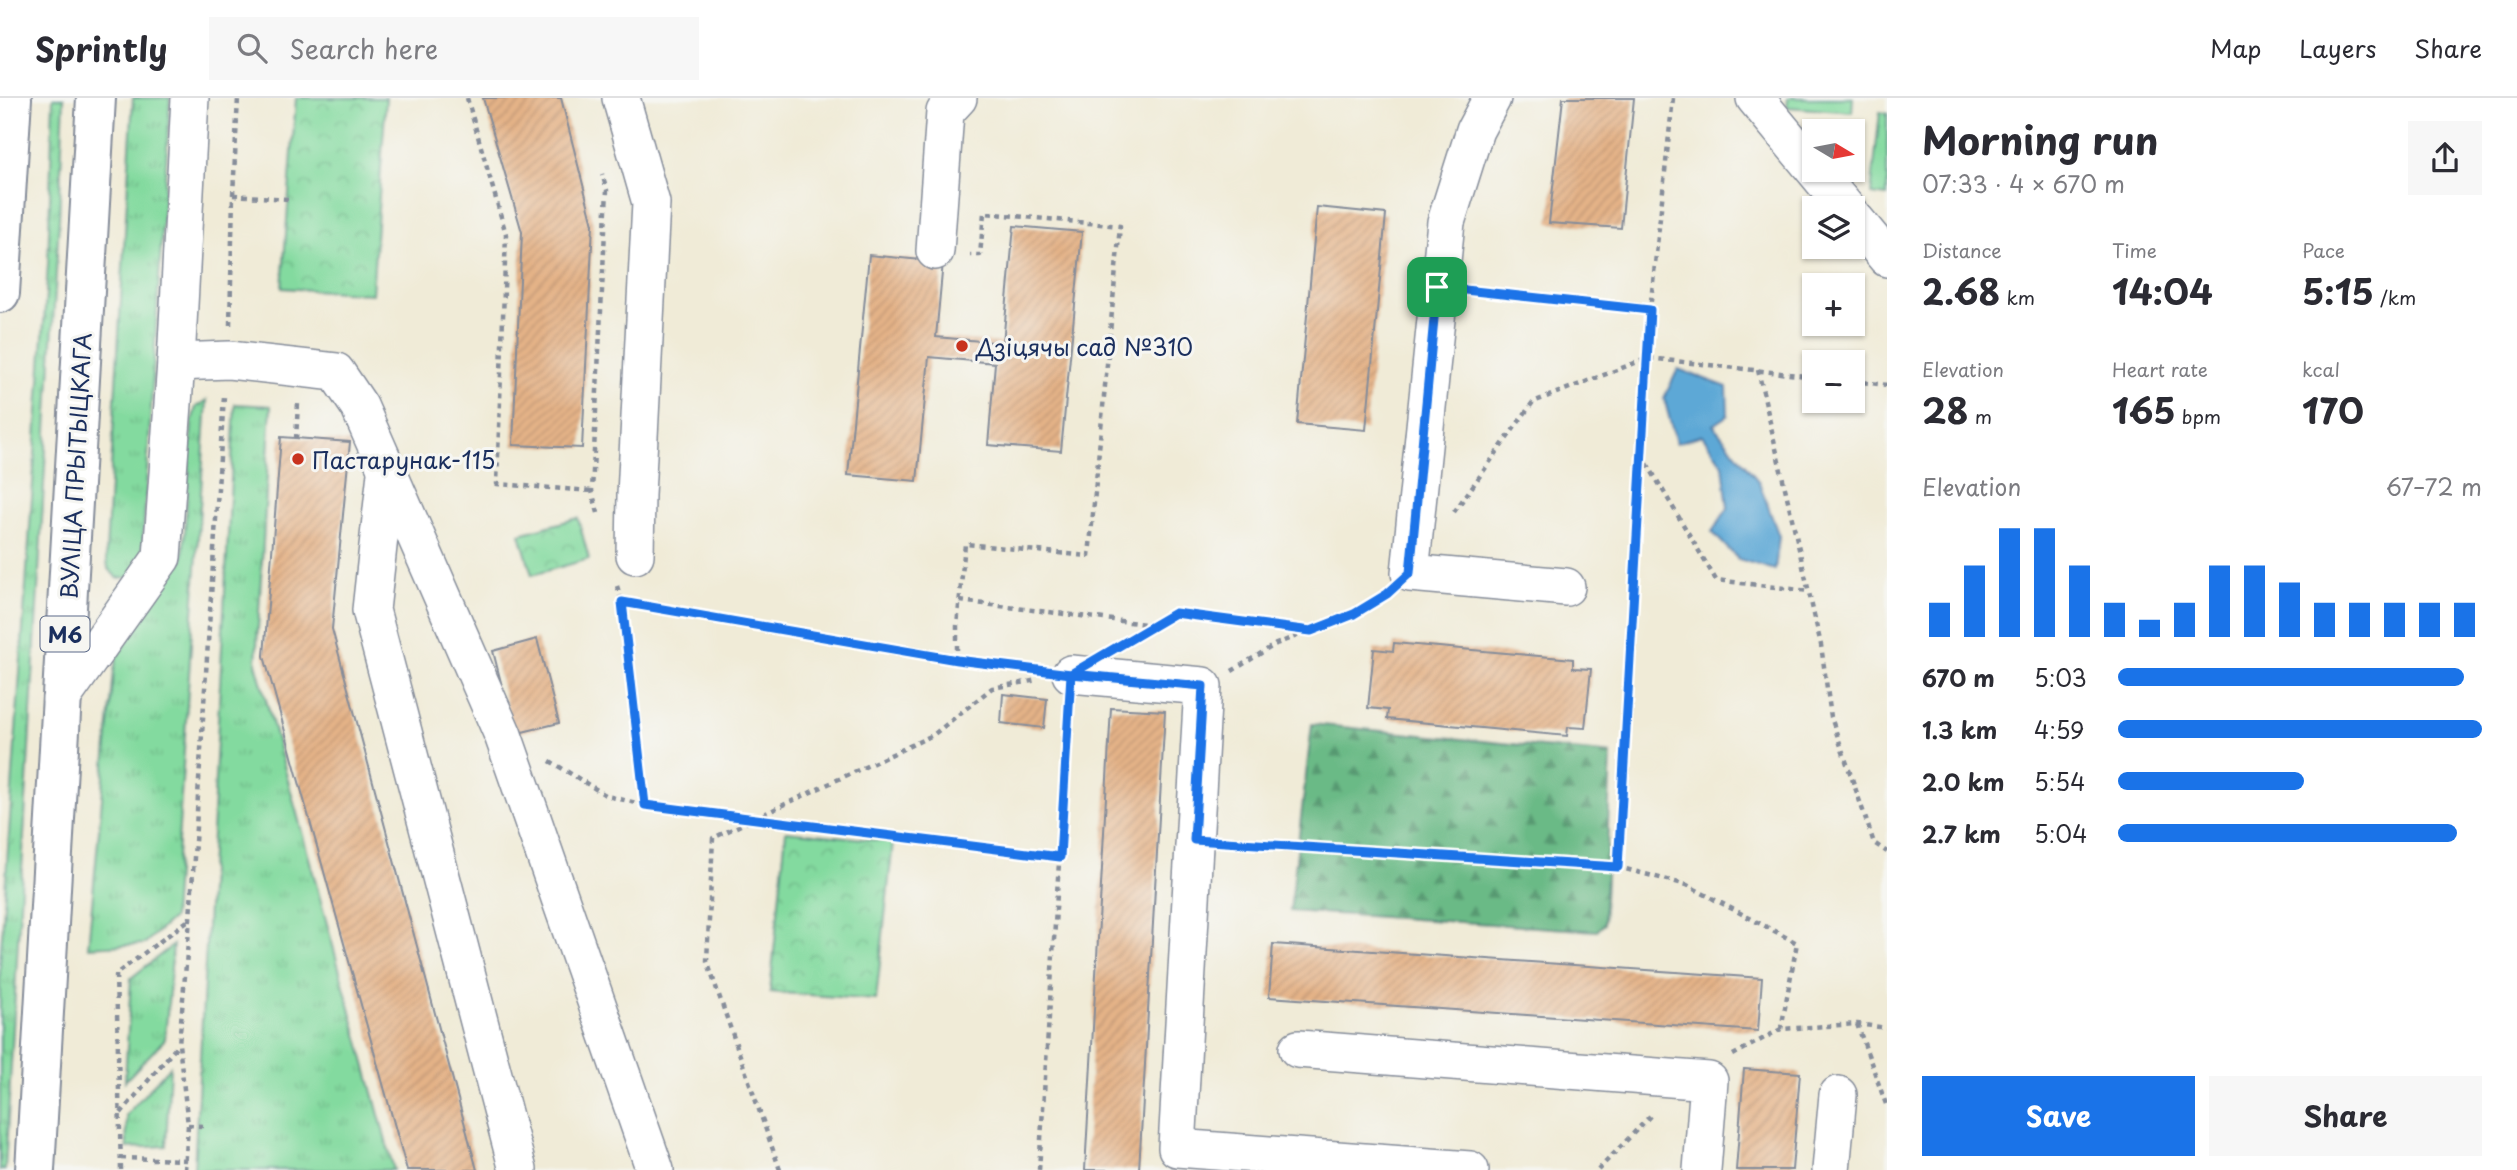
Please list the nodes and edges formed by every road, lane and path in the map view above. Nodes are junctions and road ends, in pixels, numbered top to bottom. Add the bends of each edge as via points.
1 (12, 98) edge
2 (96, 98) edge
3 (190, 98) edge
4 (239, 98) edge
5 (467, 98) edge
6 (621, 98) edge
7 (958, 98) edge
8 (1492, 98) edge
9 (1673, 98) edge
10 (1755, 98) edge
11 (600, 164) dead end
12 (233, 195) junction
13 (1836, 196) edge
14 (288, 199) dead end
15 (1865, 231) edge
16 (935, 251) joint
17 (1887, 258) edge
18 (1437, 287) junction
19 (0, 293) edge
20 (1650, 310) junction
21 (1648, 358) junction
22 (229, 360) junction
23 (176, 362) junction
24 (1758, 370) junction
25 (1802, 375) edge
26 (1865, 382) edge
27 (1887, 385) edge
28 (298, 402) dead end
29 (296, 439) dead end
30 (1642, 454) junction
31 (387, 471) junction
32 (592, 491) junction
33 (599, 516) dead end
34 (1448, 520) dead end
35 (625, 566) joint
36 (1410, 573) junction
37 (1566, 587) dead end
38 (1809, 592) junction
39 (960, 601) junction
40 (622, 602) junction
41 (1154, 625) junction
42 (1311, 631) junction
43 (1119, 646) dead end
44 (957, 660) junction
45 (1071, 674) junction
46 (1220, 678) dead end
47 (61, 699) junction
48 (553, 763) dead end
49 (645, 805) junction
50 (754, 819) junction
51 (1194, 840) junction
52 (1887, 852) edge
53 (1060, 857) junction
54 (1618, 867) junction
55 (190, 919) junction
56 (1857, 1024) dead end
57 (1781, 1029) dead end
58 (179, 1044) junction
59 (1297, 1049) dead end
60 (1838, 1094) dead end
61 (1887, 1107) edge
62 (121, 1114) junction
63 (188, 1125) junction
64 (203, 1126) dead end
65 (121, 1158) junction
66 (186, 1160) junction
67 (35, 1170) edge
68 (121, 1170) edge
69 (185, 1170) edge
70 (518, 1170) edge
71 (655, 1170) edge
72 (779, 1170) edge
73 (1039, 1170) edge
74 (1470, 1170) edge
75 (1702, 1170) edge
76 (1831, 1170) edge

1 - 19 main road
2 - 47 main road, ВУЛІЦА ПРЫТЫЦКАГА / М6
3 - 23 lane
4 - 12 path
5 - 32 path via 506,234 497,484
6 - 35 lane via 651,203 636,495
7 - 16 lane via 945,112
8 - 18 lane via 1475,130 1446,222
9 - 20 path
10 - 13 lane
11 - 32 path via 607,190
12 - 14 path
12 - 22 path
15 - 17 lane
16 - 39 path via 980,256 984,213 1120,226 1089,556 965,544
18 - 20 path
18 - 36 lane
20 - 21 path
21 - 24 path
21 - 30 path
21 - 34 path via 1533,402
22 - 23 lane
22 - 31 lane via 336,372 359,405
22 - 55 path
23 - 47 lane via 162,557
24 - 25 path
24 - 38 path
26 - 27 path
28 - 29 path
30 - 38 path via 1716,580
30 - 54 path
31 - 70 lane via 371,610
31 - 71 lane via 503,735
32 - 33 path
35 - 40 path
36 - 37 lane
36 - 42 path via 1354,614
38 - 52 path via 1831,717 1874,843
39 - 41 path
39 - 44 path
40 - 44 path
40 - 49 path
41 - 42 path via 1175,613
41 - 43 path
42 - 46 path via 1276,644
44 - 45 path
45 - 50 path via 992,688 933,735
45 - 51 lane via 1203,686
45 - 53 path
47 - 67 main road, ВУЛІЦА ПРЫТЫЦКАГА / М6
48 - 49 path via 607,796
49 - 50 path
50 - 53 path
50 - 72 path via 713,838 707,961
51 - 54 path
51 - 74 lane via 1177,1148
53 - 73 path
54 - 57 path via 1687,885 1797,943
55 - 58 path
55 - 62 path via 116,974
56 - 61 path
58 - 62 path
58 - 63 path
59 - 75 lane via 1709,1081
60 - 76 lane
62 - 65 path
63 - 64 path
63 - 66 path
65 - 66 path
65 - 68 path
66 - 69 path

